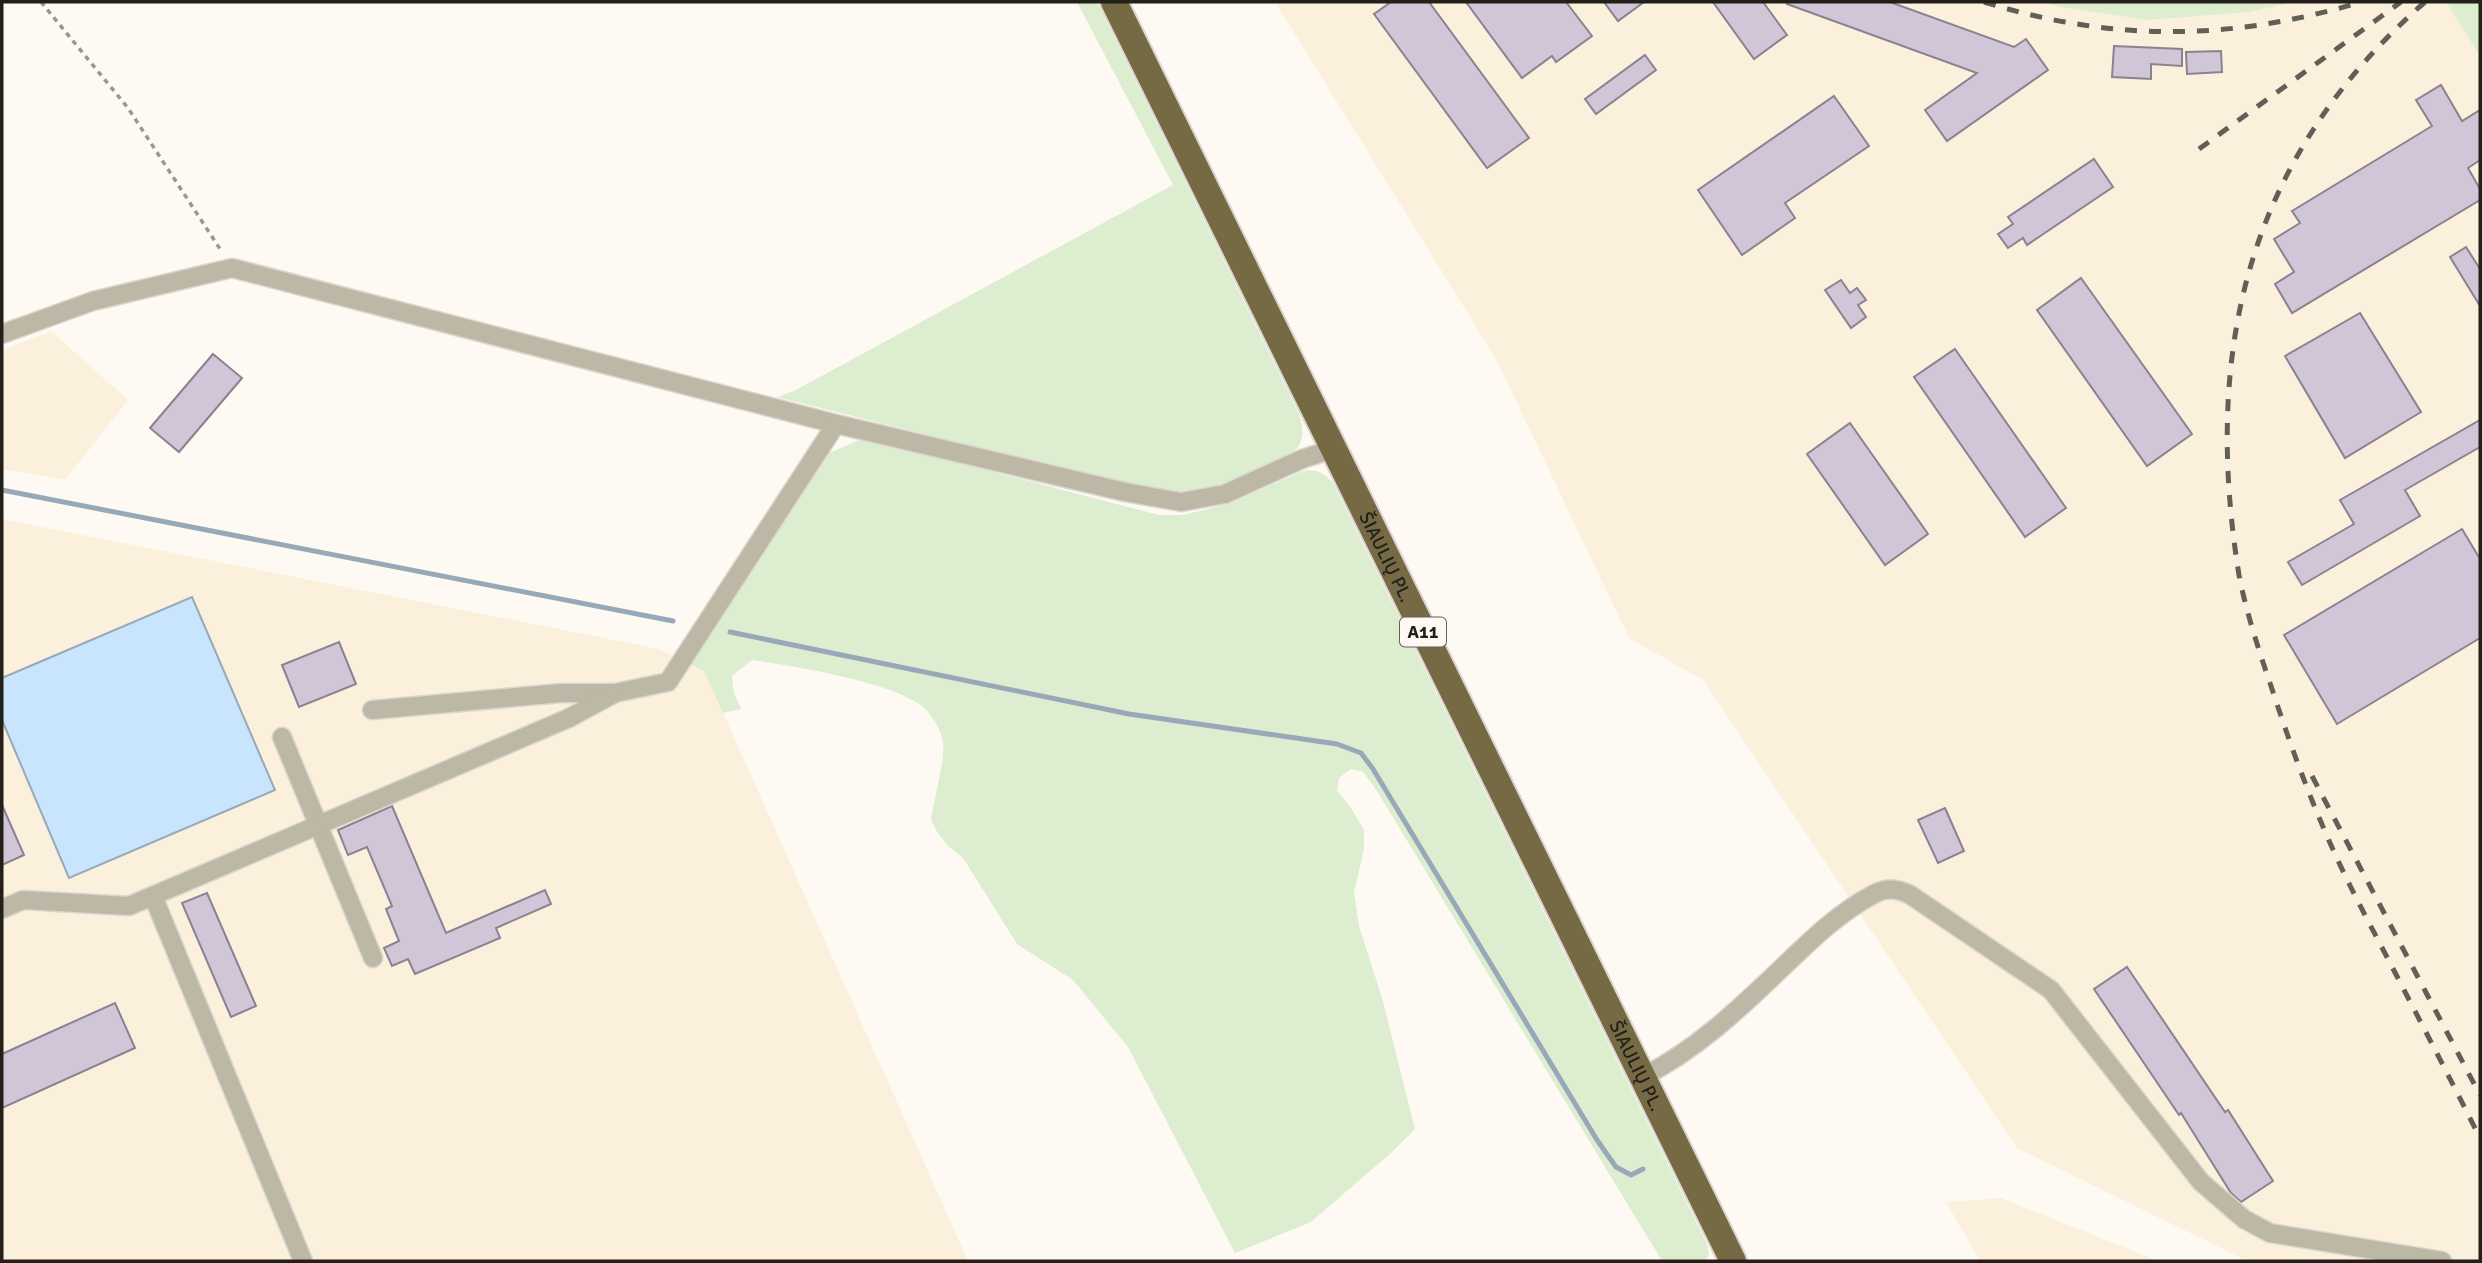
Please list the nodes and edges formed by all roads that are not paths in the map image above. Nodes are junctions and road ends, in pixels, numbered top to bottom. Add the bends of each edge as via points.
1 (1114, 2) edge
2 (2, 334) edge
3 (836, 424) junction
4 (1333, 449) junction
5 (615, 693) junction
6 (372, 710) dead end
7 (282, 737) dead end
8 (318, 823) junction
9 (153, 896) junction
10 (2, 909) edge
11 (373, 958) dead end
12 (1642, 1077) junction
13 (303, 1261) edge
14 (1733, 1261) edge
15 (2442, 1261) edge

1 - 4 highway, ŠIAULIŲ PL. / A11
2 - 3 street via 93,301 232,268
3 - 4 street via 1181,502 1225,494 1302,458
3 - 5 street via 667,682
4 - 12 highway, ŠIAULIŲ PL. / A11
5 - 6 street via 561,693
5 - 8 street via 569,718
7 - 8 street
8 - 9 street
8 - 11 street
9 - 10 street via 129,906 23,900
9 - 13 street
12 - 14 highway, ŠIAULIŲ PL. / A11
12 - 15 street via 1711,1033 1829,923 1876,892 1895,888 2051,990 2201,1182 2244,1219 2270,1233

